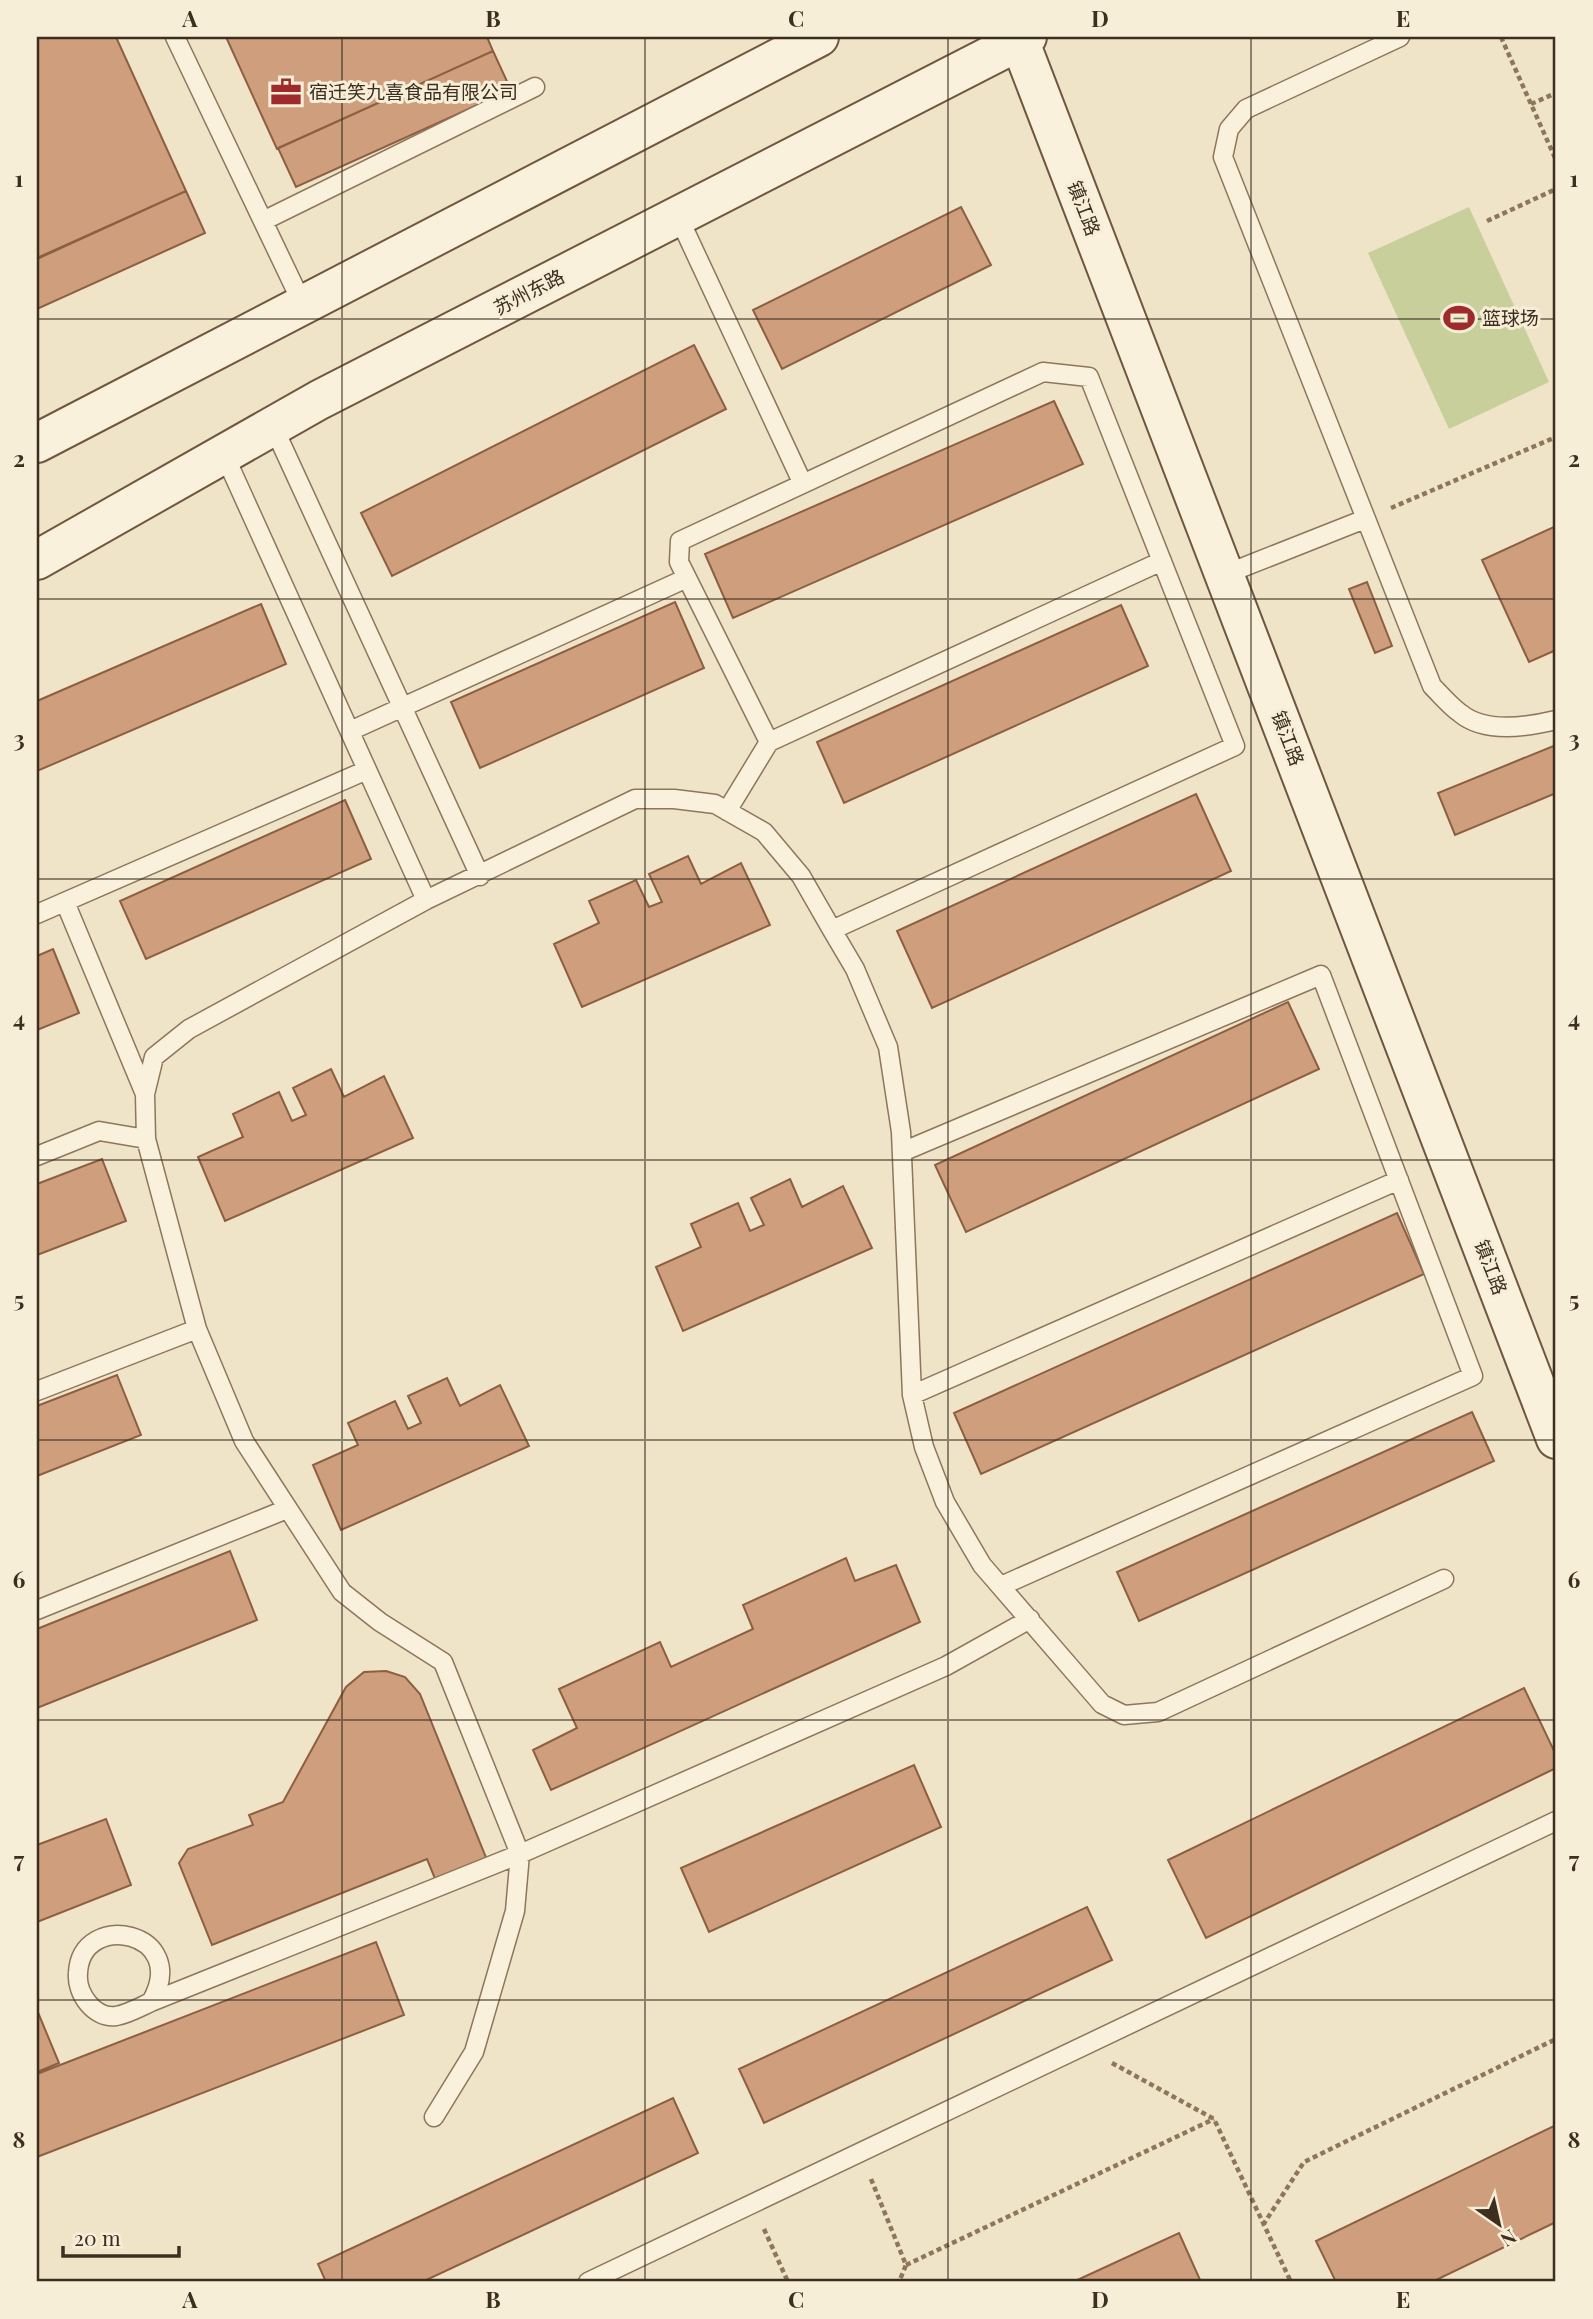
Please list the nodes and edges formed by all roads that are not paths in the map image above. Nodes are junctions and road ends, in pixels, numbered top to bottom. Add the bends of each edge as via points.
1 (175, 37) edge
2 (1400, 37) edge
3 (815, 38) edge
4 (1022, 38) edge
5 (535, 87) dead end
6 (678, 216) junction
7 (263, 221) junction
8 (303, 305) junction
9 (273, 426) junction
10 (37, 443) edge
11 (224, 454) junction
12 (802, 482) junction
13 (1364, 519) junction
14 (37, 560) edge
15 (1162, 561) junction
16 (1226, 574) junction
17 (687, 579) junction
18 (402, 707) junction
19 (1556, 720) edge
20 (350, 731) junction
21 (769, 742) junction
22 (367, 770) junction
23 (727, 811) junction
24 (480, 876) junction
25 (426, 900) junction
26 (65, 902) junction
27 (37, 914) edge
28 (832, 930) junction
29 (145, 1094) junction
30 (146, 1139) junction
31 (902, 1152) junction
32 (37, 1156) edge
33 (1399, 1180) junction
34 (197, 1329) junction
35 (37, 1391) edge
36 (912, 1395) junction
37 (1556, 1439) edge
38 (287, 1509) junction
39 (1444, 1579) dead end
40 (1001, 1586) junction
41 (37, 1610) edge
42 (1030, 1619) junction
43 (1556, 1821) edge
44 (520, 1854) junction
45 (152, 2002) junction
46 (434, 2117) dead end
47 (588, 2282) edge

1 - 7 lane
2 - 13 lane via 1246,110 1229,129 1223,157
3 - 8 main road
4 - 6 main road, 苏州东路
4 - 16 main road, 镇江路
5 - 7 lane
6 - 9 main road, 苏州东路
6 - 12 lane
7 - 8 lane
8 - 10 main road
9 - 11 main road, 苏州东路
9 - 18 lane
11 - 14 main road, 苏州东路
11 - 20 lane
12 - 15 lane via 1043,372 1089,377
12 - 17 lane via 680,541 679,562
13 - 16 lane
13 - 19 lane via 1432,686 1461,715 1493,726 1526,727
15 - 21 lane
15 - 28 lane via 1235,746
16 - 37 main road, 镇江路
17 - 18 lane
17 - 21 lane
18 - 20 lane
18 - 24 lane
20 - 22 lane
21 - 23 lane
22 - 25 lane
22 - 26 lane
23 - 24 lane via 688,800 635,799
23 - 28 lane via 764,832 800,876
24 - 25 lane
25 - 29 lane via 189,1029 154,1056
26 - 27 lane
26 - 29 lane
28 - 31 lane via 855,969 888,1047
29 - 30 lane
30 - 32 lane via 99,1131
30 - 34 lane
31 - 33 lane via 1321,975
31 - 36 lane
33 - 36 lane
33 - 40 lane via 1473,1376
34 - 35 lane
34 - 38 lane via 244,1441
36 - 40 lane via 923,1447 945,1502 982,1564
38 - 41 lane
38 - 44 lane via 342,1592 443,1662
39 - 42 lane via 1158,1712 1124,1715 1102,1704
40 - 42 lane
42 - 44 lane via 946,1666
43 - 47 lane
44 - 45 lane
44 - 46 lane via 515,1911 474,2052
45 - 45 lane via 118,2016 94,2009 79,1986 81,1958 89,1947 101,1938 128,1935 152,1949 162,1976

